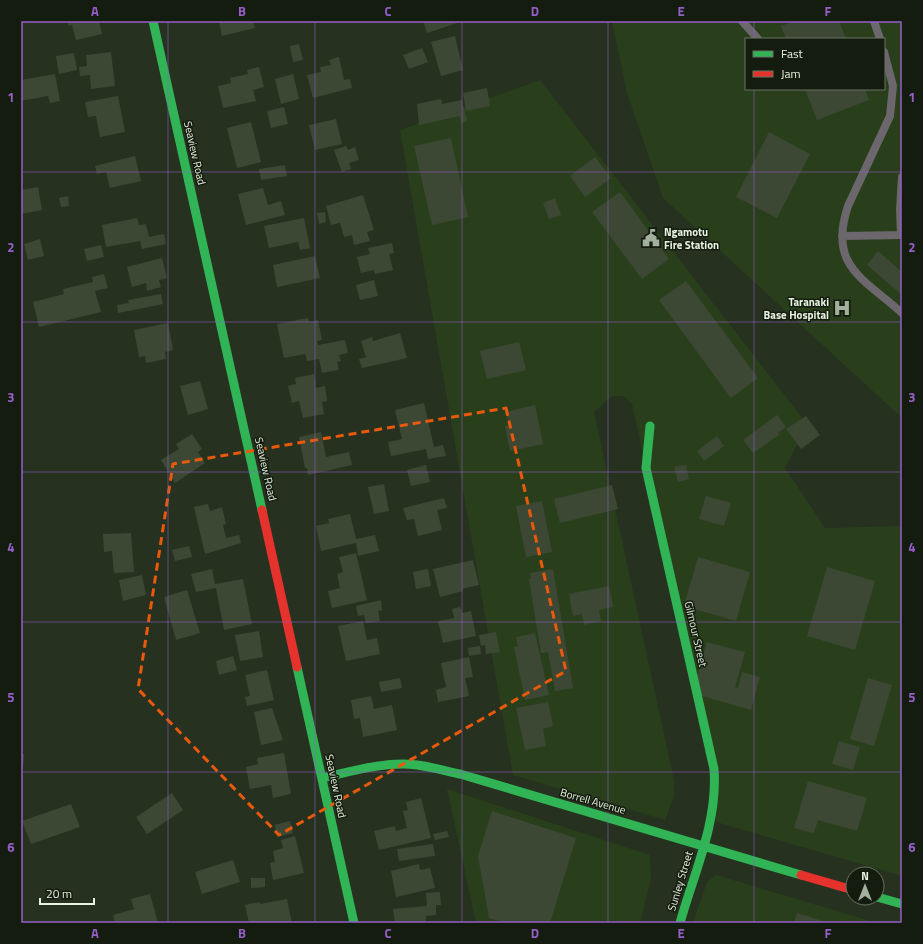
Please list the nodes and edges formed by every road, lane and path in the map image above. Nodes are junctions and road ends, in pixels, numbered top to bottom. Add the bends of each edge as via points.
1 (153, 21) edge
2 (742, 21) edge
3 (874, 21) edge
4 (757, 38) edge
5 (880, 38) edge
6 (885, 56) edge
7 (902, 177) edge
8 (902, 235) edge
9 (842, 236) junction
10 (902, 313) edge
11 (650, 426) dead end
12 (322, 778) junction
13 (704, 846) junction
14 (845, 888) edge
15 (885, 899) edge
16 (902, 904) edge
17 (354, 923) edge
18 (680, 923) edge

1 - 12 street, Seaview Road
2 - 4 lane
3 - 5 lane
6 - 9 lane via 893,86 890,116 848,206
7 - 8 lane
8 - 9 lane
9 - 10 lane via 842,247 847,261 855,272
11 - 13 street, Gilmour Street via 646,468 714,769 714,812
12 - 13 street, Borrell Avenue via 369,768 417,765 460,774
12 - 17 street, Seaview Road
13 - 14 street, Borrell Avenue
13 - 18 street, Sunley Street
15 - 16 street

